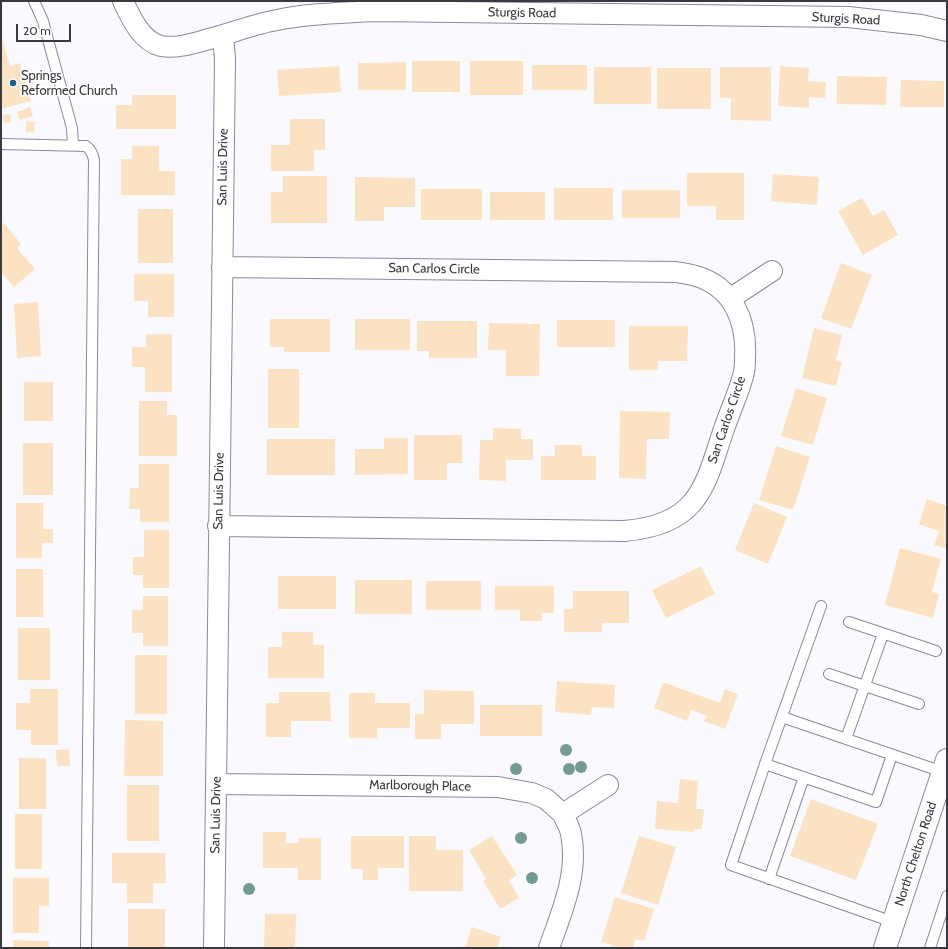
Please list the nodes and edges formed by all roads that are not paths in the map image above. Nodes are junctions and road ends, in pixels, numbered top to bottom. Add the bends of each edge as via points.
1 (34, 1) edge
2 (123, 1) edge
3 (761, 9) edge
4 (947, 31) edge
5 (223, 35) junction
6 (1, 144) edge
7 (73, 145) junction
8 (222, 266) junction
9 (772, 271) dead end
10 (731, 298) junction
11 (218, 526) junction
12 (821, 606) dead end
13 (849, 622) dead end
14 (883, 634) junction
15 (936, 651) dead end
16 (829, 674) dead end
17 (866, 686) junction
18 (919, 704) dead end
19 (782, 717) junction
20 (846, 739) junction
21 (892, 756) junction
22 (765, 764) junction
23 (945, 766) edge
24 (804, 777) junction
25 (216, 784) junction
26 (608, 785) dead end
27 (562, 814) junction
28 (770, 879) junction
29 (947, 896) edge
30 (894, 922) junction
31 (86, 948) edge
32 (214, 948) edge
33 (549, 948) edge
34 (885, 948) edge
35 (930, 948) edge

1 - 7 lane via 43,21 72,128
2 - 5 street, Sturgis Road via 140,31 150,41 161,46 191,44
3 - 4 street, Sturgis Road via 921,25
3 - 5 street, Sturgis Road via 374,11 300,16 275,20
5 - 8 street, San Luis Drive via 225,59
6 - 7 lane
7 - 31 lane via 86,146 93,154 94,160
8 - 10 street, San Carlos Circle via 676,272 697,276 715,285
8 - 11 street, San Luis Drive
9 - 10 street
10 - 11 street, San Carlos Circle via 741,317 746,343 744,371 705,482 692,504 679,515 661,524 624,531
11 - 25 street, San Luis Drive
12 - 19 lane
13 - 14 lane
14 - 15 lane
14 - 17 lane
16 - 17 lane
17 - 18 lane
17 - 20 lane
19 - 20 lane
19 - 22 lane
20 - 21 lane
21 - 23 lane
21 - 24 lane via 876,802
22 - 24 lane
22 - 28 lane via 731,865
23 - 30 street, North Chelton Road
24 - 28 lane
25 - 27 street, Marlborough Place via 498,787 532,793 546,799
25 - 32 street, San Luis Drive
26 - 27 street
27 - 33 street via 571,832 571,879
28 - 30 lane
29 - 35 lane
30 - 34 street, North Chelton Road

